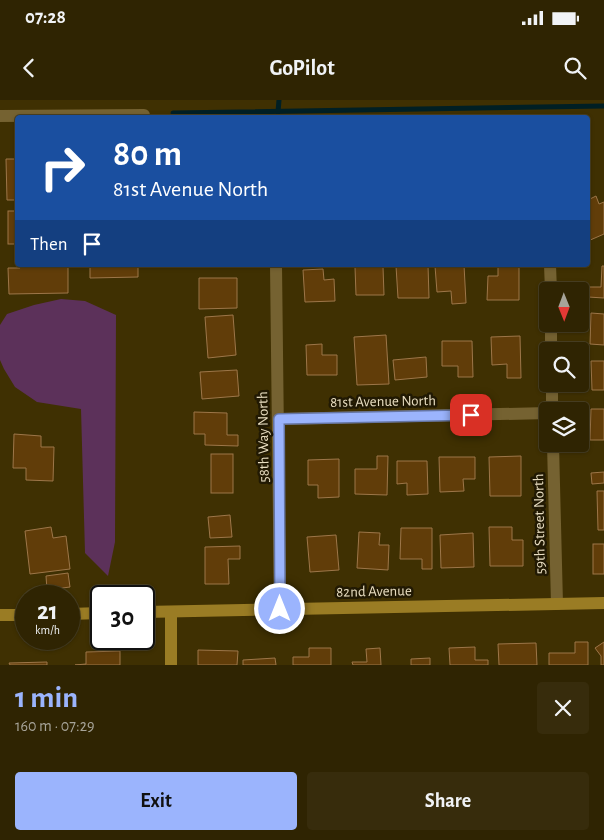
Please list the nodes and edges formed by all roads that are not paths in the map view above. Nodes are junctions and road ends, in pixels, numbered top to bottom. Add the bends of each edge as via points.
1 (0, 116) edge
2 (15, 116) edge
3 (276, 267) edge
4 (550, 267) edge
5 (551, 282) edge
6 (539, 413) edge
7 (279, 419) junction
8 (553, 452) edge
9 (604, 603) edge
10 (557, 604) junction
11 (280, 609) junction
12 (155, 612) edge
13 (171, 612) junction
14 (15, 614) edge
15 (0, 615) edge
16 (171, 665) edge

1 - 2 street
3 - 7 street, 58th Way North
4 - 5 street
6 - 7 street, 81st Avenue North
7 - 11 street, 58th Way North
8 - 10 street, 59th Street North
9 - 10 street, 82nd Avenue
10 - 11 street, 82nd Avenue
11 - 13 street, 82nd Avenue
12 - 13 street, 82nd Avenue
13 - 16 street
14 - 15 street

